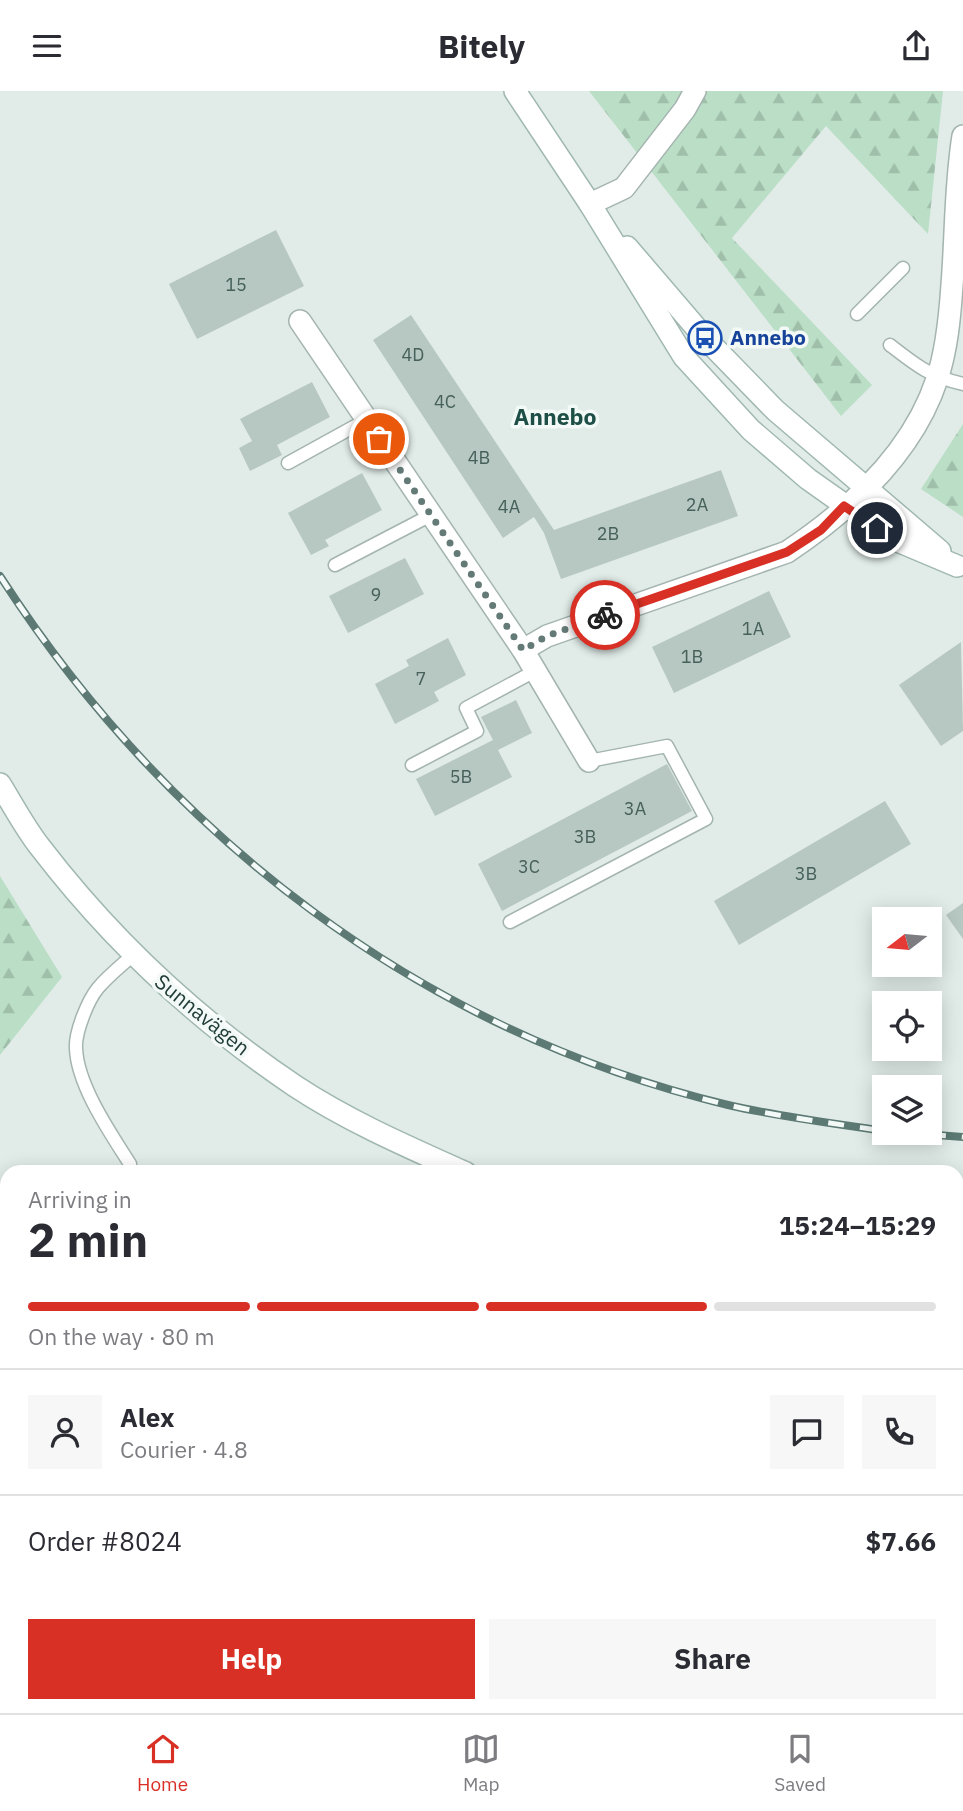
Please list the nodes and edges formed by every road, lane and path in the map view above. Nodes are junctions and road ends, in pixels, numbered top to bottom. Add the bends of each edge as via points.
1 (515, 91) edge
2 (695, 91) edge
3 (963, 136) edge
4 (590, 204) junction
5 (904, 268) dead end
6 (857, 314) dead end
7 (300, 321) dead end
8 (890, 345) dead end
9 (938, 378) junction
10 (963, 384) edge
11 (366, 420) junction
12 (288, 463) dead end
13 (864, 488) junction
14 (844, 506) junction
15 (431, 515) junction
16 (335, 565) dead end
17 (960, 568) edge
18 (523, 650) junction
19 (535, 671) junction
20 (589, 761) joint
21 (412, 765) dead end
22 (0, 784) edge
23 (510, 922) dead end
24 (133, 955) junction
25 (130, 1164) dead end
26 (448, 1165) edge

1 - 4 street
2 - 4 street via 624,188
3 - 9 street via 952,288
4 - 13 street via 737,372
4 - 14 street via 684,357 751,430
5 - 6 lane
7 - 11 street
8 - 9 lane
9 - 10 lane
9 - 13 street via 917,427
11 - 12 lane
11 - 15 street
13 - 14 street
13 - 17 street
14 - 17 street via 893,539
14 - 18 street via 821,530 787,552 547,636
15 - 16 lane
15 - 18 street
18 - 19 street
19 - 20 street
19 - 21 lane via 466,708 477,731
20 - 23 lane via 667,746 706,819
22 - 24 street, Sunnavägen via 38,845
24 - 25 lane via 98,988 85,1010 75,1047 99,1116
24 - 26 street, Sunnavägen via 228,1038 297,1087 388,1138

